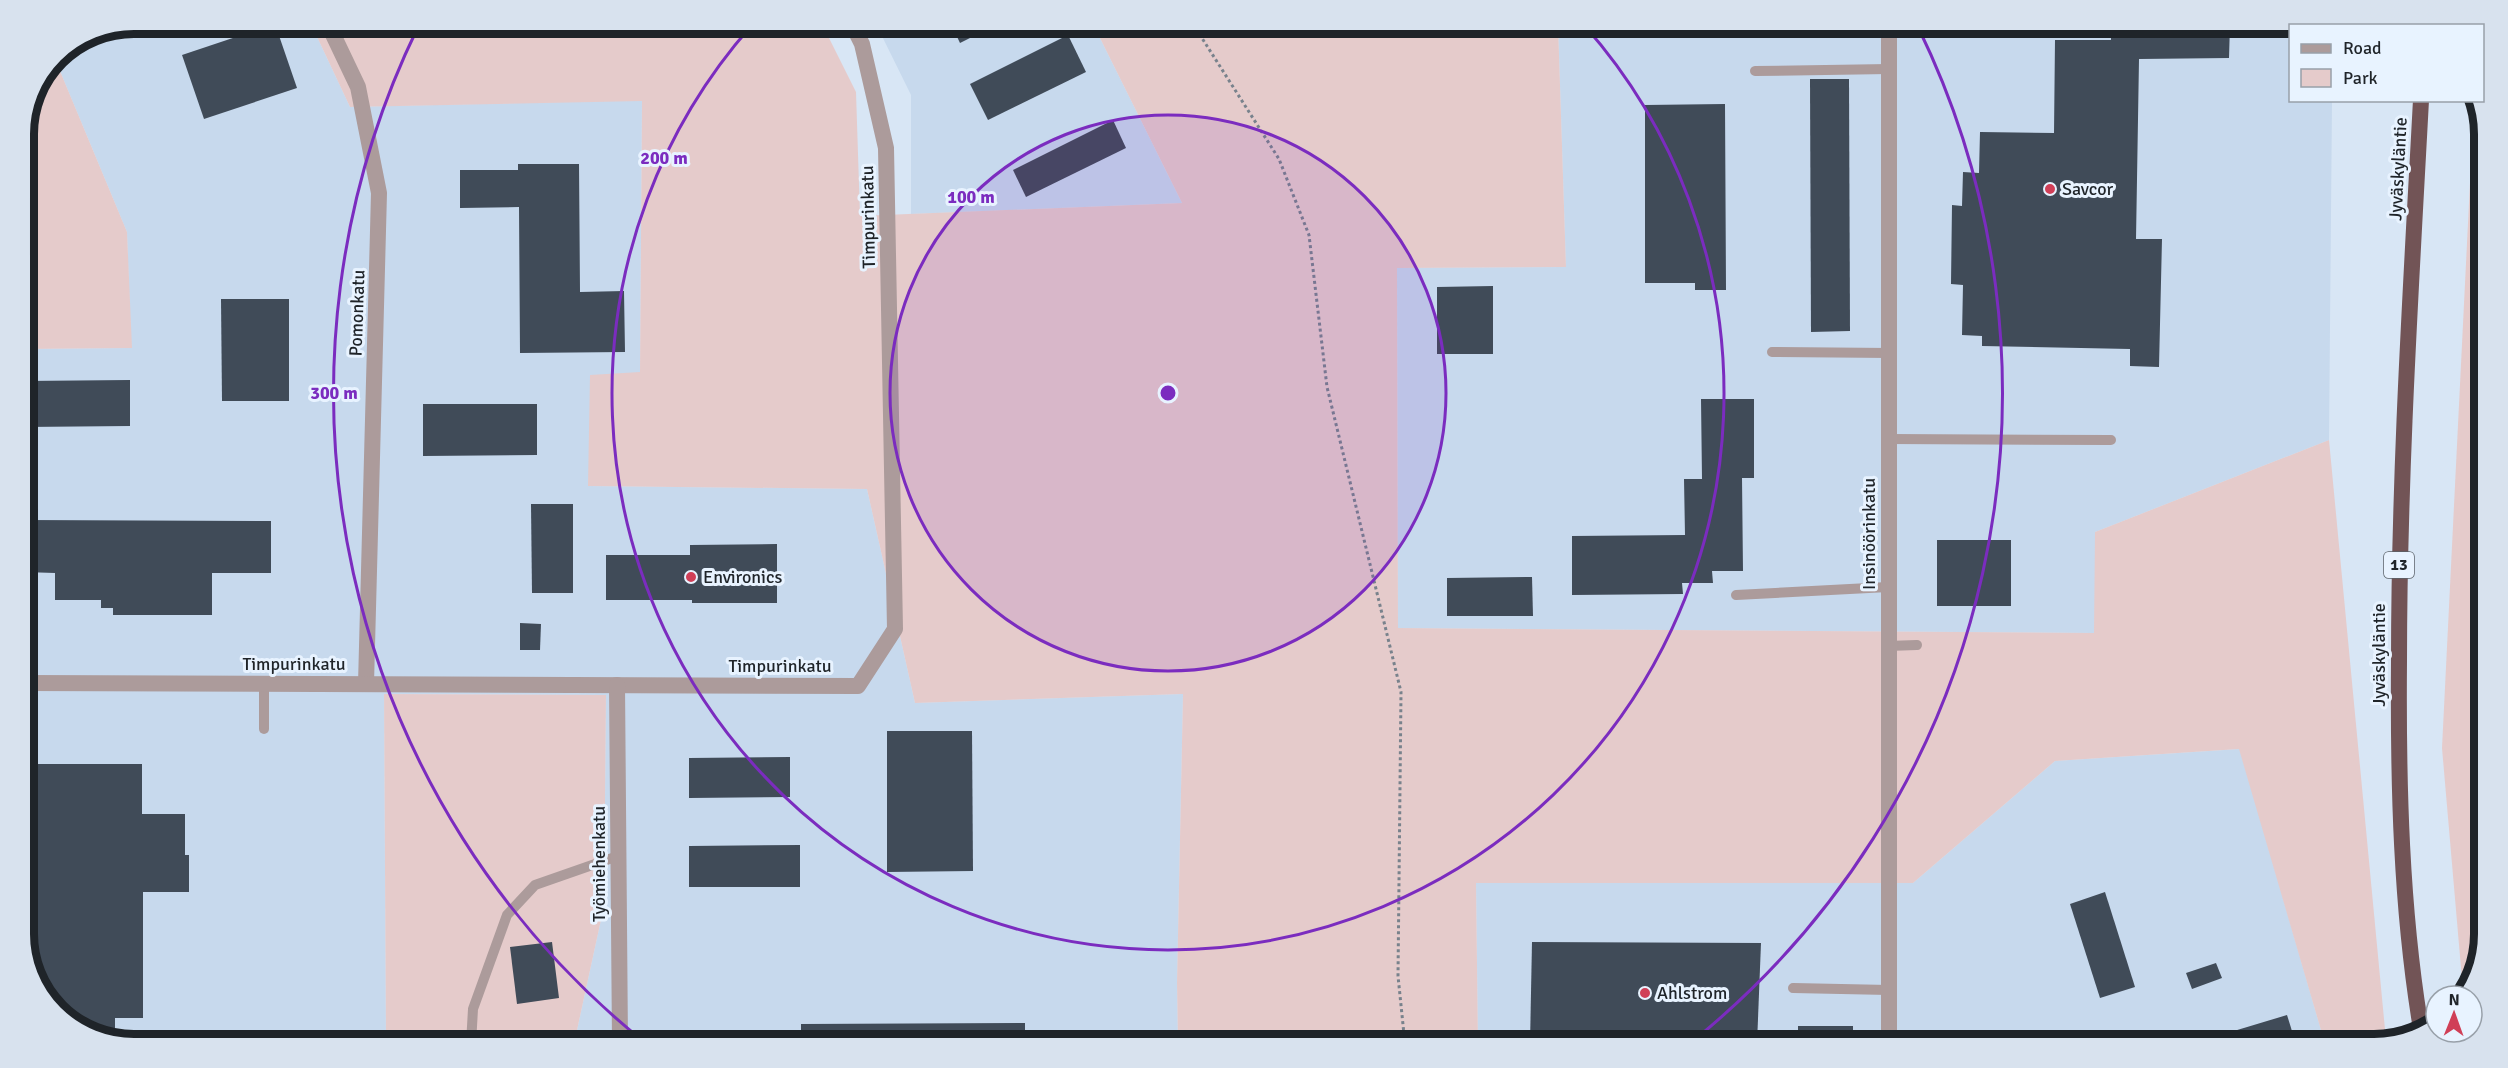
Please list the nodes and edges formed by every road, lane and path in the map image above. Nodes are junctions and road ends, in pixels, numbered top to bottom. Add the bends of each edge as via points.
1 (333, 34) edge
2 (857, 34) edge
3 (1199, 34) edge
4 (1889, 34) edge
5 (1889, 69) junction
6 (1755, 71) dead end
7 (2421, 102) edge
8 (1772, 352) dead end
9 (1890, 353) junction
10 (1889, 439) junction
11 (2111, 440) dead end
12 (1888, 587) junction
13 (1736, 595) dead end
14 (1917, 645) dead end
15 (1888, 646) junction
16 (35, 683) edge
17 (264, 684) junction
18 (366, 684) junction
19 (617, 685) junction
20 (264, 729) dead end
21 (618, 856) junction
22 (1793, 988) dead end
23 (1889, 990) junction
24 (2420, 1022) edge
25 (472, 1034) edge
26 (620, 1034) edge
27 (1404, 1034) edge
28 (1889, 1034) edge

1 - 18 street, Pomonkatu via 358,87 379,194
2 - 19 street, Timpurinkatu via 886,148 895,629 858,686
3 - 27 path via 1279,159 1309,235 1327,387 1401,693 1398,976
4 - 5 street, Insinöörinkatu
5 - 6 lane
5 - 9 street, Insinöörinkatu
7 - 24 highway, Jyväskyläntie / 13 via 2400,551 2398,746 2406,906
8 - 9 lane
9 - 10 street, Insinöörinkatu
10 - 11 lane
10 - 12 street, Insinöörinkatu
12 - 13 lane
12 - 15 street, Insinöörinkatu
14 - 15 lane
15 - 23 street, Insinöörinkatu
16 - 17 street, Timpurinkatu
17 - 18 street, Timpurinkatu
17 - 20 lane
18 - 19 street, Timpurinkatu
19 - 21 street, Työmiehenkatu
21 - 25 lane via 535,885 507,915 473,1009
21 - 26 street, Työmiehenkatu
22 - 23 lane
23 - 28 street, Insinöörinkatu

